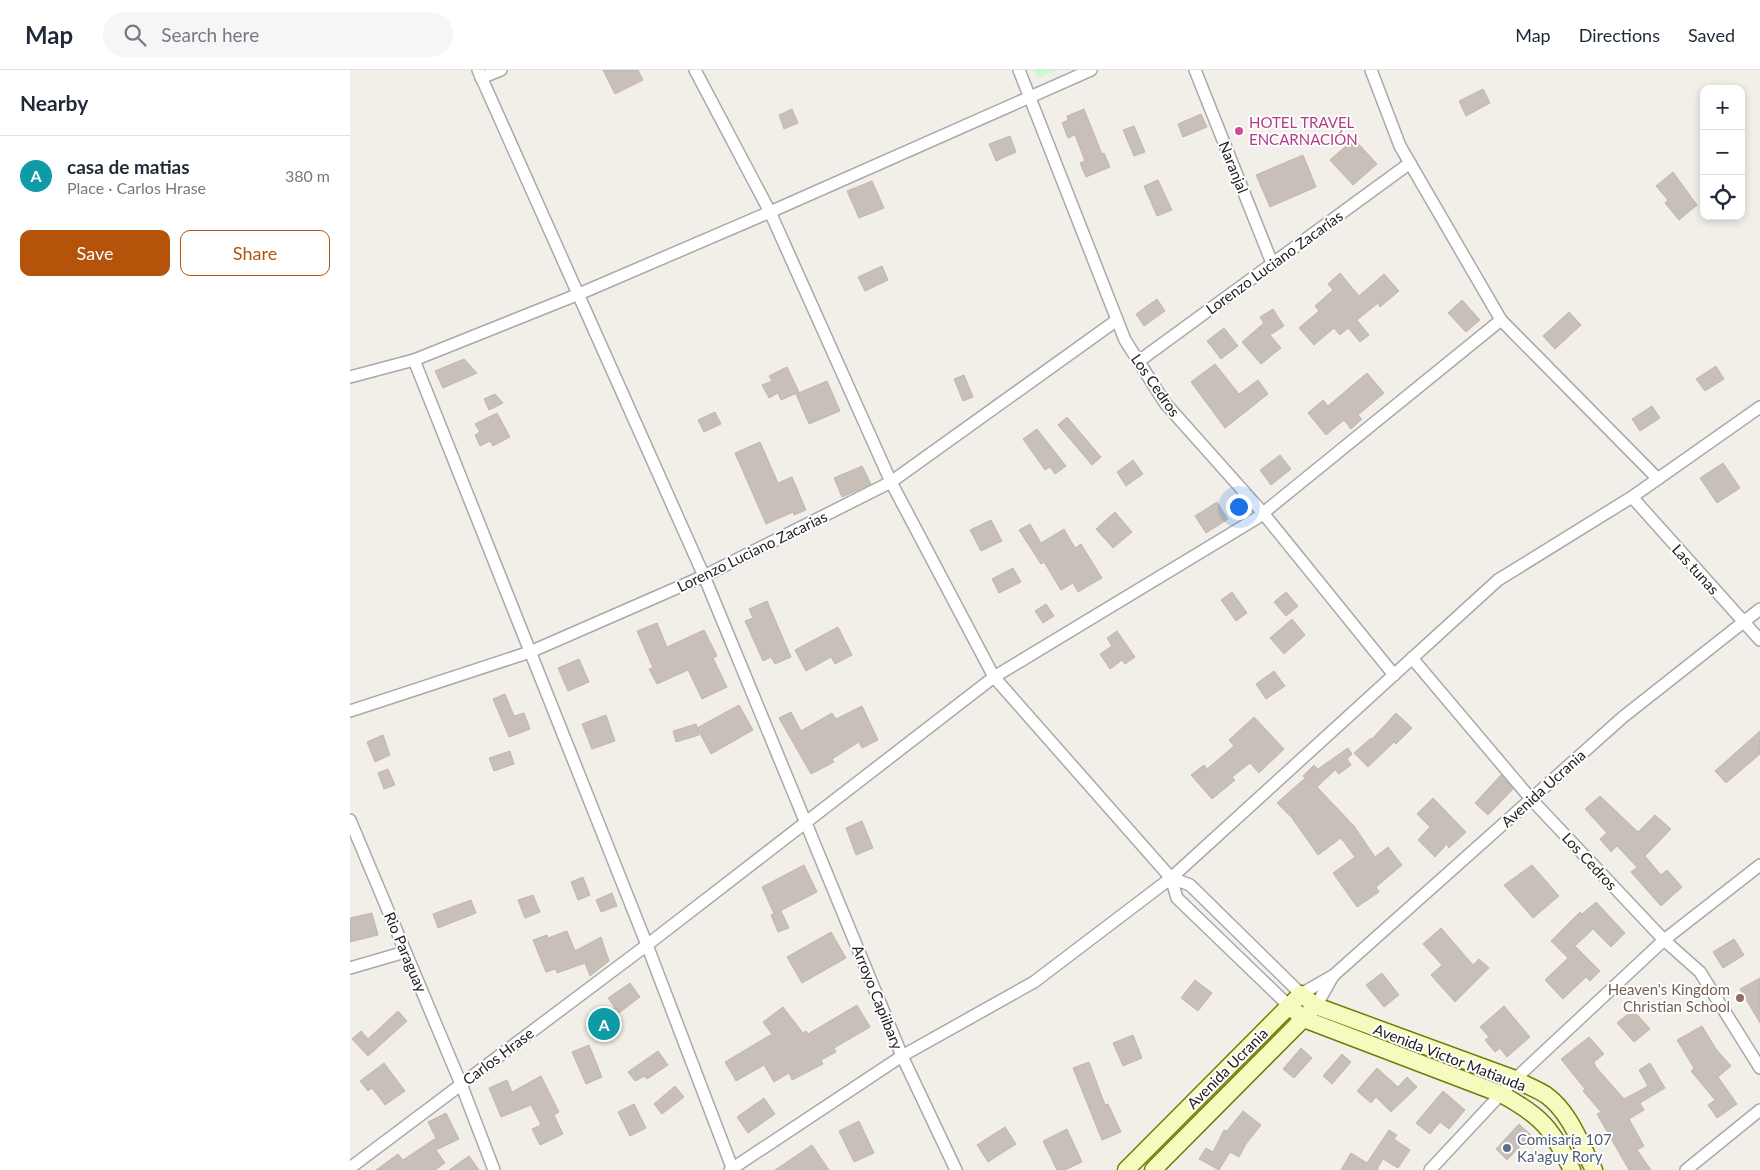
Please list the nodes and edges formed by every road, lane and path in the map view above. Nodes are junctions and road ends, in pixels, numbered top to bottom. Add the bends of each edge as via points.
1 (501, 70) edge
2 (695, 70) edge
3 (1019, 70) edge
4 (1091, 70) edge
5 (1195, 70) edge
6 (1371, 70) edge
7 (479, 74) edge
8 (1030, 98) junction
9 (1410, 163) junction
10 (770, 212) junction
11 (1272, 263) junction
12 (579, 294) junction
13 (1117, 320) junction
14 (1501, 320) junction
15 (414, 360) junction
16 (1139, 362) junction
17 (350, 377) edge
18 (1760, 407) edge
19 (1658, 479) junction
20 (891, 482) junction
21 (1632, 497) junction
22 (1263, 513) junction
23 (704, 576) junction
24 (1760, 609) edge
25 (1743, 622) junction
26 (1760, 640) edge
27 (530, 652) junction
28 (1412, 658) junction
29 (1394, 674) junction
30 (994, 677) junction
31 (350, 711) edge
32 (1531, 798) junction
33 (350, 820) edge
34 (806, 821) junction
35 (1760, 864) edge
36 (1171, 878) junction
37 (1664, 940) junction
38 (647, 945) junction
39 (405, 952) junction
40 (350, 968) edge
41 (1334, 975) junction
42 (1301, 994) junction
43 (1289, 1006) junction
44 (1316, 1006) junction
45 (1304, 1019) junction
46 (902, 1056) junction
47 (1760, 1068) edge
48 (1514, 1080) junction
49 (461, 1084) junction
50 (1501, 1094) junction
51 (1760, 1110) edge
52 (1143, 1153) junction
53 (350, 1168) edge
54 (732, 1169) edge
55 (1156, 1169) edge
56 (494, 1170) edge
57 (956, 1170) edge
58 (1126, 1170) edge
59 (1430, 1170) edge
60 (1572, 1170) edge
61 (1594, 1170) edge
62 (1686, 1170) edge

1 - 7 street
2 - 10 street
3 - 8 street, Los Cedros
4 - 8 street
5 - 11 street, Naranjal
6 - 9 street via 1400,146
7 - 12 street, Arroyo Capiibary
8 - 10 street
8 - 13 street, Los Cedros
9 - 11 street, Lorenzo Luciano Zacarías
9 - 14 street
10 - 12 street
10 - 20 street
11 - 16 street, Lorenzo Luciano Zacarías
12 - 15 street
12 - 23 street, Arroyo Capiibary
13 - 16 street, Los Cedros
13 - 20 street, Lorenzo Luciano Zacarias
14 - 19 street
14 - 22 street, Carlos Hrase
15 - 17 street
15 - 27 street
16 - 22 street, Los Cedros via 1165,403
18 - 19 street
19 - 21 street
20 - 23 street, Lorenzo Luciano Zacarias
20 - 30 street
21 - 25 street, Las tunas
21 - 28 street via 1498,580
22 - 29 street, Los Cedros
22 - 30 street, Carlos Hrase
23 - 27 street, Lorenzo Luciano Zacarias
23 - 34 street, Arroyo Capiibary
24 - 25 street, Avenida Ucrania
25 - 26 street, Las tunas
25 - 32 street, Avenida Ucrania via 1623,717
27 - 31 street, Lorenzo Luciano Zacarias
27 - 38 street
28 - 29 street
28 - 32 street, Los Cedros
29 - 36 street
30 - 34 street, Carlos Hrase
30 - 36 street
32 - 37 street, Los Cedros
32 - 41 street, Avenida Ucrania
33 - 39 street, Rio Paraguay
34 - 38 street, Carlos Hrase
34 - 46 street, Arroyo Capiibary
35 - 37 street
36 - 42 street via 1190,885
36 - 43 street via 1177,898
36 - 46 street via 1034,982
37 - 47 street, Los Cedros via 1700,972
37 - 48 street
38 - 49 street, Carlos Hrase
38 - 54 street
39 - 40 street
39 - 49 street, Rio Paraguay
41 - 42 street, Avenida Ucrania
41 - 44 street, Avenida Ucrania
42 - 43 main road, Avenida Ucrania
42 - 44 main road, Avenida Victor Matiauda
43 - 45 main road, Avenida Victor Matiauda
43 - 52 main road, Avenida Ucrania
44 - 45 main road, Avenida Ucrania
44 - 48 main road, Avenida Victor Matiauda
45 - 50 main road, Avenida Victor Matiauda
45 - 55 main road, Avenida Ucrania
46 - 54 street
46 - 57 street, Arroyo Capiibary
48 - 50 street
48 - 61 main road, Avenida Victor Matiauda via 1546,1095 1561,1110
49 - 53 street, Carlos Hrase
49 - 56 street, Rio Paraguay
50 - 59 street
50 - 60 main road, Avenida Victor Matiauda via 1543,1121 1559,1143
51 - 62 street
52 - 55 street
52 - 58 main road, Avenida Ucrania

